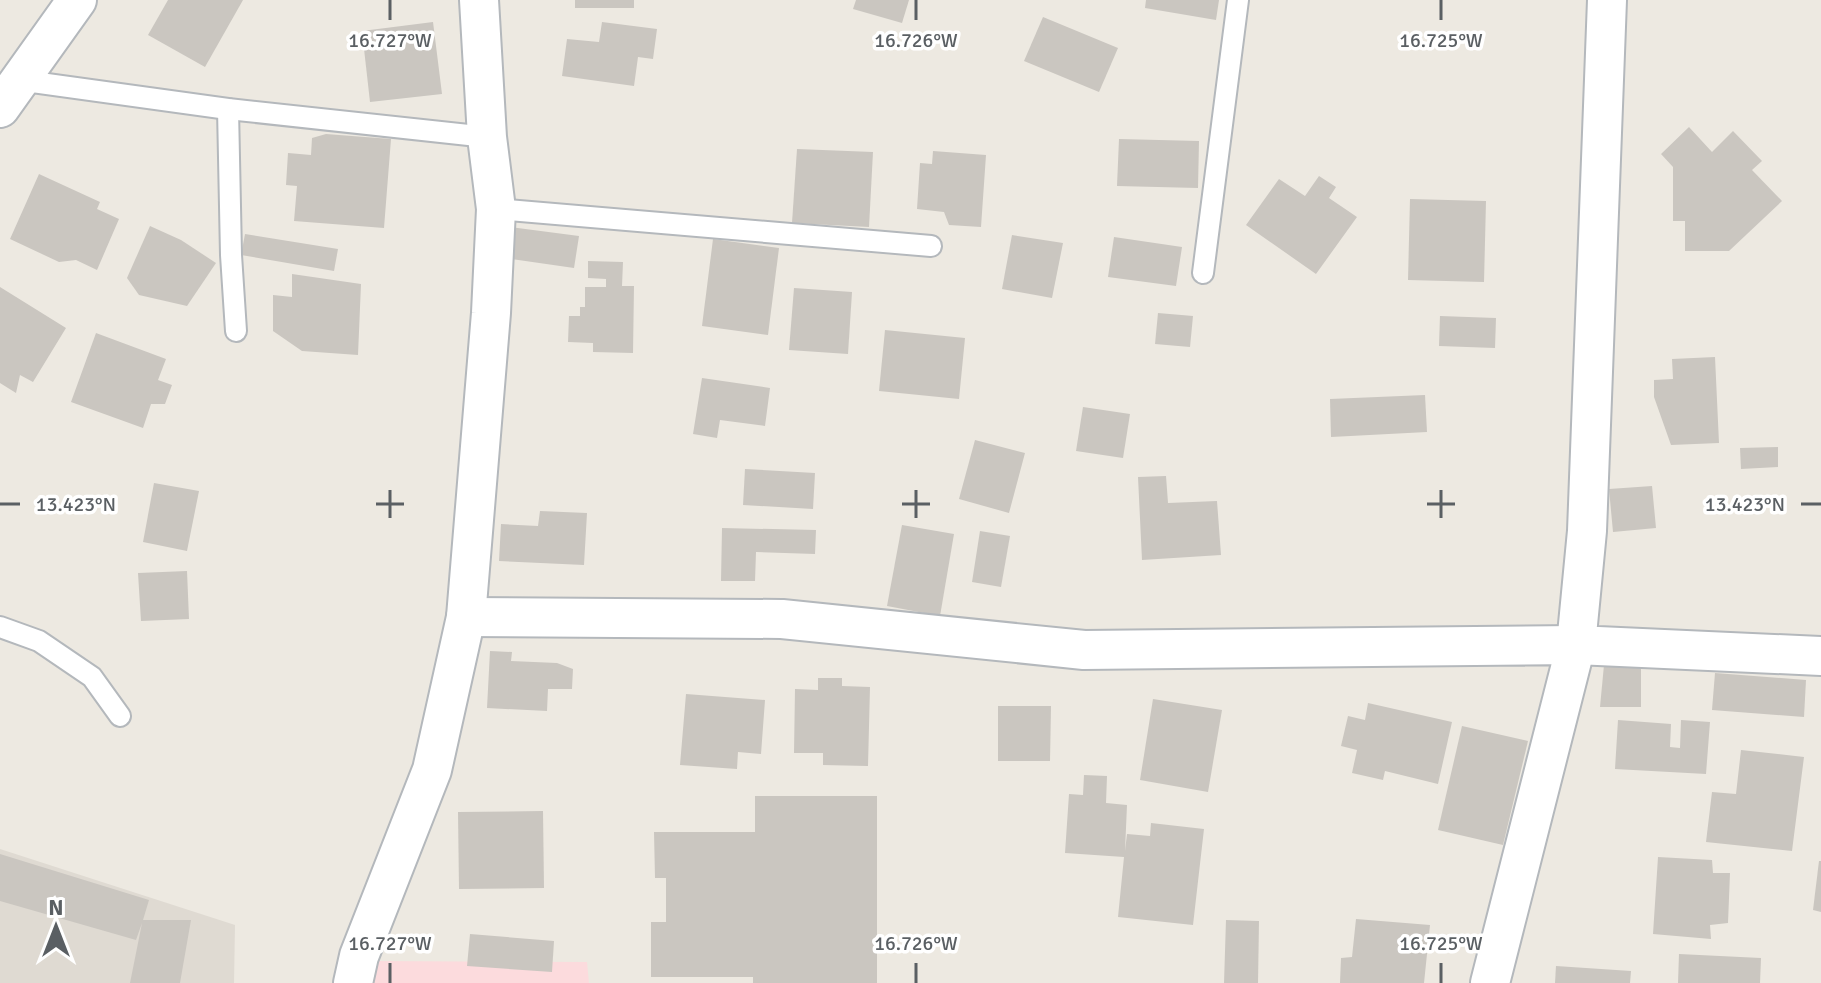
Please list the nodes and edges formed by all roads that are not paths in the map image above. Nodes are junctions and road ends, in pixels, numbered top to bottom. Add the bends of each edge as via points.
1 (77, 0) edge
2 (479, 0) edge
3 (1238, 0) edge
4 (1607, 0) edge
5 (9, 94) edge
6 (228, 109) junction
7 (487, 137) junction
8 (496, 209) junction
9 (931, 246) dead end
10 (1203, 273) dead end
11 (236, 331) dead end
12 (466, 617) junction
13 (0, 627) edge
14 (1576, 645) junction
15 (1821, 656) edge
16 (120, 716) dead end
17 (353, 983) edge
18 (1490, 983) edge

1 - 5 street
2 - 7 street
3 - 10 lane
4 - 14 street via 1587,531
5 - 6 lane
6 - 7 lane
6 - 11 lane
7 - 8 street
8 - 9 lane
8 - 12 street
12 - 14 street via 782,619 1084,650
12 - 17 street via 432,770
13 - 16 lane via 39,641 92,677
14 - 15 street
14 - 18 street

